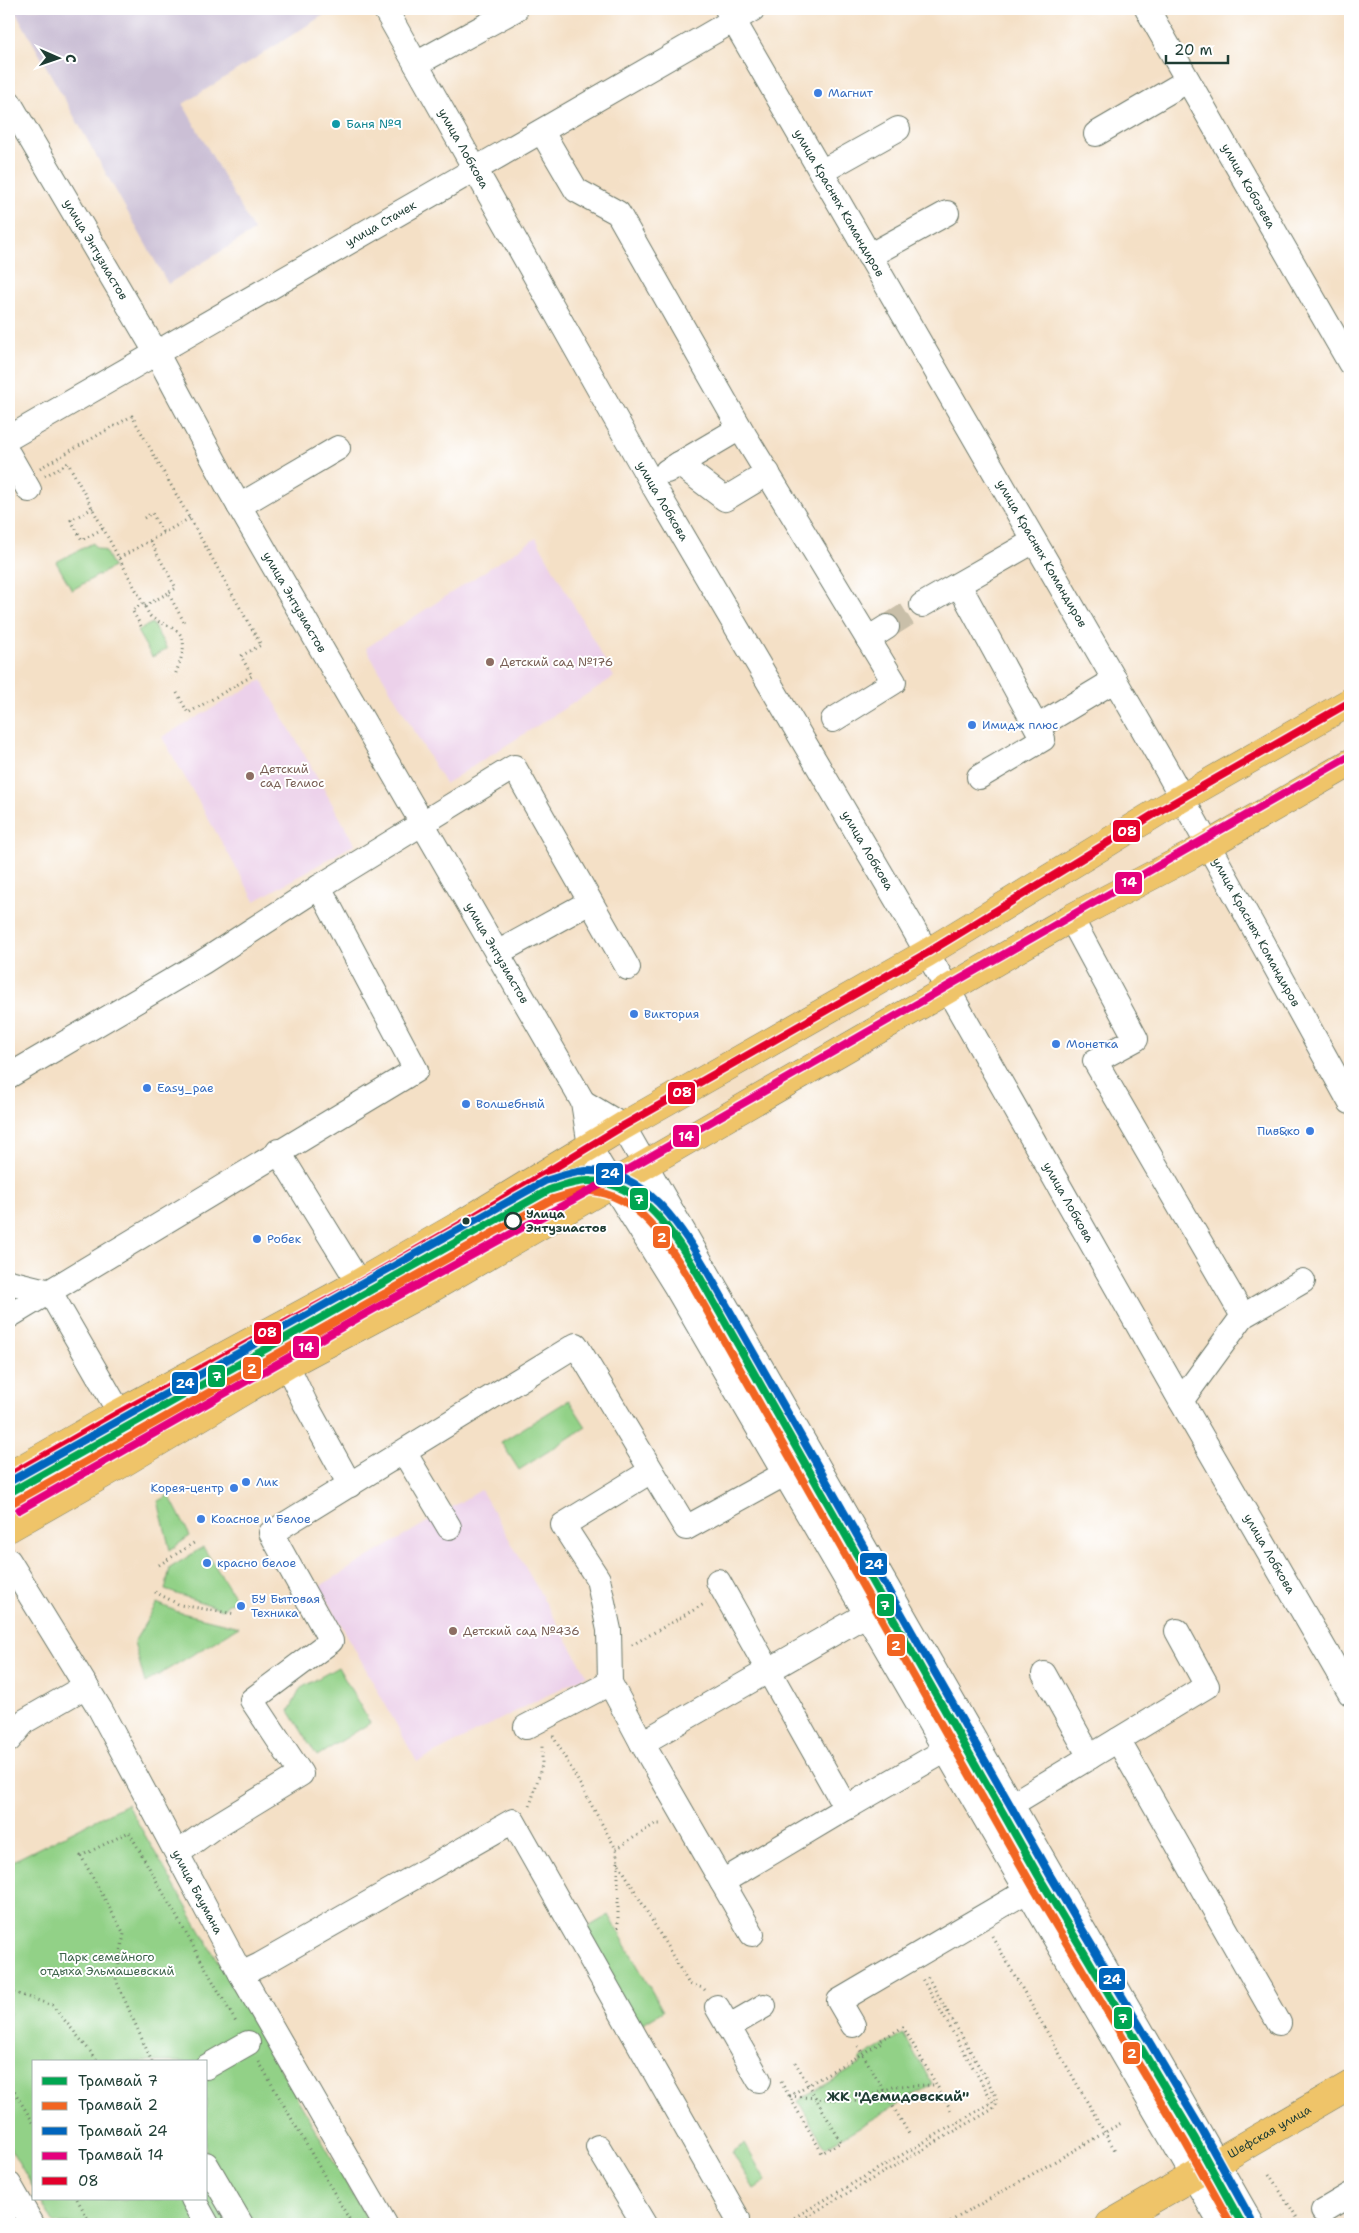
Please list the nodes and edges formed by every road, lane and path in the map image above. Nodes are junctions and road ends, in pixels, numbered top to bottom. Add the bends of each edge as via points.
1 (385, 9) edge
2 (516, 9) edge
3 (1147, 9) edge
4 (738, 13) edge
5 (416, 64) junction
6 (1187, 81) junction
7 (9, 102) edge
8 (898, 129) dead end
9 (542, 132) junction
10 (1096, 134) dead end
11 (476, 169) junction
12 (822, 172) junction
13 (947, 213) dead end
14 (869, 256) junction
15 (157, 354) junction
16 (1350, 363) edge
17 (740, 428) junction
18 (9, 438) edge
19 (338, 448) dead end
20 (9, 456) edge
21 (679, 464) junction
22 (768, 473) junction
23 (650, 480) junction
24 (26, 485) junction
25 (239, 506) junction
26 (93, 508) junction
27 (144, 518) dead end
28 (190, 518) junction
29 (104, 528) junction
30 (163, 533) junction
31 (150, 541) junction
32 (1034, 541) junction
33 (120, 558) junction
34 (959, 585) junction
35 (168, 593) junction
36 (145, 605) junction
37 (922, 605) tunnel mouth
38 (184, 622) dead end
39 (141, 626) dead end
40 (176, 676) dead end
41 (1115, 680) junction
42 (176, 691) dead end
43 (1350, 702) edge
44 (833, 720) dead end
45 (1037, 727) junction
46 (1350, 763) edge
47 (979, 777) dead end
48 (1182, 798) junction
49 (422, 823) junction
50 (1208, 845) junction
51 (319, 886) junction
52 (590, 902) junction
53 (1071, 918) junction
54 (497, 953) junction
55 (927, 953) junction
56 (628, 968) dead end
57 (948, 990) junction
58 (9, 1076) edge
59 (583, 1102) junction
60 (1350, 1102) edge
61 (623, 1126) junction
62 (590, 1146) junction
63 (278, 1152) junction
64 (646, 1164) junction
65 (612, 1184) junction
66 (1303, 1281) dead end
67 (9, 1282) edge
68 (50, 1292) junction
69 (364, 1292) junction
70 (9, 1316) edge
71 (1243, 1316) junction
72 (288, 1365) junction
73 (1181, 1401) junction
74 (119, 1413) junction
75 (133, 1436) dead end
76 (404, 1452) junction
77 (813, 1458) junction
78 (651, 1471) junction
79 (785, 1474) junction
80 (9, 1476) edge
81 (350, 1485) junction
82 (449, 1527) dead end
83 (9, 1528) edge
84 (197, 1541) dead end
85 (9, 1561) edge
86 (159, 1565) dead end
87 (721, 1587) joint
88 (156, 1592) dead end
89 (236, 1614) dead end
90 (867, 1614) junction
91 (1177, 1631) dead end
92 (610, 1658) junction
93 (769, 1670) junction
94 (1044, 1674) dead end
95 (610, 1683) junction
96 (86, 1686) junction
97 (1350, 1694) edge
98 (534, 1723) junction
99 (9, 1740) edge
100 (1118, 1740) junction
101 (642, 1743) junction
102 (946, 1750) junction
103 (1090, 1757) junction
104 (1012, 1805) junction
105 (846, 1808) junction
106 (528, 1814) dead end
107 (987, 1820) junction
108 (655, 1824) dead end
109 (616, 1849) junction
110 (178, 1853) junction
111 (618, 1862) junction
112 (1052, 1876) junction
113 (722, 1882) junction
114 (1028, 1891) junction
115 (981, 1918) junction
116 (618, 1932) dead end
117 (752, 1934) dead end
118 (913, 1958) junction
119 (241, 1974) junction
120 (9, 1991) edge
121 (764, 2006) dead end
122 (722, 2017) junction
123 (1279, 2024) dead end
124 (856, 2035) joint
125 (248, 2043) junction
126 (862, 2054) junction
127 (97, 2060) edge
128 (151, 2060) edge
129 (794, 2060) dead end
130 (208, 2066) edge
131 (769, 2080) joint
132 (9, 2083) edge
133 (808, 2085) junction
134 (937, 2085) junction
135 (1350, 2085) edge
136 (884, 2090) junction
137 (790, 2096) junction
138 (816, 2098) junction
139 (951, 2110) dead end
140 (32, 2121) edge
141 (1123, 2122) dead end
142 (1105, 2132) junction
143 (909, 2134) dead end
144 (598, 2146) dead end
145 (1116, 2152) dead end
146 (208, 2167) edge
147 (1206, 2170) junction
148 (1268, 2174) dead end
149 (9, 2184) edge
150 (1350, 2195) edge
151 (78, 2200) edge
152 (194, 2200) edge
153 (1323, 2211) dead end
154 (738, 2219) dead end
155 (32, 2224) edge
156 (91, 2224) edge
157 (207, 2224) edge
158 (241, 2224) edge
159 (352, 2224) edge
160 (384, 2224) edge
161 (644, 2224) edge
162 (788, 2224) edge
163 (794, 2224) edge
164 (946, 2224) edge
165 (1110, 2224) edge
166 (1221, 2224) edge
167 (1252, 2224) edge
168 (1301, 2224) edge

1 - 5 street, улица Лобкова
2 - 5 street
3 - 6 street, улица Кобозева
4 - 9 street, улица Стачек
4 - 12 street, улица Красных Командиров
5 - 11 street, улица Лобкова
6 - 10 street
6 - 16 street, улица Кобозева
7 - 15 street, улица Энтузиастов
8 - 12 street
9 - 11 street, улица Стачек
9 - 17 street via 576,190 618,213
11 - 15 street, улица Стачек
11 - 23 street, улица Лобкова
12 - 14 street, улица Красных Командиров
13 - 14 street
14 - 32 street, улица Красных Командиров
15 - 18 street, улица Стачек
15 - 25 street, улица Энтузиастов
17 - 21 street
17 - 22 street
19 - 25 street
20 - 24 street
21 - 22 street via 725,499
21 - 23 street
22 - 44 street via 878,633 894,682
23 - 55 street, улица Лобкова
24 - 26 path via 68,463
24 - 28 path via 132,416
25 - 49 street, улица Энтузиастов
26 - 29 path
26 - 29 path via 71,520 82,540
27 - 30 path via 152,513
28 - 30 path
28 - 42 path via 261,645 240,656 252,676 188,713
29 - 33 path
30 - 31 path
31 - 33 path
31 - 35 path via 176,588
32 - 34 street
32 - 41 street, улица Красных Командиров
33 - 36 path
34 - 37 street
34 - 45 street
35 - 36 path
35 - 38 path
36 - 39 path via 132,610
36 - 40 path via 155,620 172,627 182,638 183,657
41 - 45 street
41 - 48 street, улица Красных Командиров
43 - 48 main road
45 - 47 street via 1043,739
46 - 50 main road
48 - 50 street, улица Красных Командиров
48 - 55 main road
49 - 51 street
49 - 52 street via 514,768
49 - 54 street, улица Энтузиастов
50 - 53 main road
50 - 60 street, улица Красных Командиров
51 - 58 street via 204,962
51 - 63 street via 416,1070
52 - 54 street
52 - 56 street
53 - 57 main road
53 - 71 street via 1136,1039 1095,1061
54 - 59 street, улица Энтузиастов
55 - 57 street, улица Лобкова
55 - 61 main road
57 - 64 main road
57 - 73 street, улица Лобкова
59 - 61 street
59 - 62 street
61 - 62 main road
61 - 64 street
62 - 65 street
62 - 69 main road via 465,1222
63 - 68 street
63 - 69 street
64 - 65 main road
64 - 77 street
65 - 72 main road via 432,1288
65 - 79 street
66 - 71 street
67 - 68 street
68 - 70 street
68 - 74 street
69 - 74 main road
71 - 73 street
72 - 81 street
72 - 83 main road
73 - 97 street, улица Лобкова
74 - 75 street
74 - 80 main road
76 - 78 street via 576,1344
76 - 81 street
76 - 82 street
77 - 79 street
77 - 104 street
78 - 79 street via 686,1528
78 - 92 street via 563,1525 598,1579 609,1630
79 - 90 street
81 - 110 street via 271,1533 331,1641 252,1700 301,1774 211,1828
84 - 86 path
85 - 96 street, улица Баумана
87 - 92 path
87 - 93 street
88 - 89 path via 180,1605
90 - 93 street
90 - 102 street
91 - 100 street via 1207,1686
92 - 95 street
93 - 101 street
93 - 105 street
94 - 103 street
95 - 98 street
95 - 101 street
96 - 99 street via 25,1721
96 - 110 street, улица Баумана
98 - 106 path via 542,1765
98 - 109 path
100 - 103 street
100 - 123 street
101 - 113 street
102 - 105 street
102 - 107 street
103 - 104 street
104 - 107 street
104 - 112 street
105 - 113 street
107 - 114 street
108 - 109 path
109 - 111 path
110 - 119 street, улица Баумана
111 - 116 path
111 - 122 path via 689,1984 703,1988
112 - 114 street
112 - 147 street
113 - 117 street
114 - 115 street
114 - 147 street
115 - 118 street
115 - 142 path
118 - 124 street via 832,2005
118 - 162 path via 993,2102
118 - 163 path via 996,2096 996,2104
119 - 154 street via 513,1821
119 - 160 street, улица Баумана
120 - 127 path via 52,2005
121 - 122 street
122 - 131 street
124 - 126 path
125 - 128 path via 129,1832 81,1856 124,1934 116,1980
125 - 130 street
125 - 159 path
126 - 133 path
126 - 134 path via 903,2027
126 - 136 path
129 - 133 path
131 - 137 path
132 - 140 path
133 - 137 path
133 - 138 path
134 - 136 path via 896,2086
134 - 139 path
135 - 147 main road, Шефская улица
136 - 138 path via 855,2101
136 - 143 path
137 - 138 path
137 - 138 path via 822,2153 841,2142
141 - 142 path
142 - 145 path
142 - 164 path
144 - 161 street
146 - 158 street
147 - 165 main road, Шефская улица
147 - 166 street
147 - 167 street
148 - 168 path
149 - 155 street
150 - 153 street
151 - 156 path
152 - 157 street

